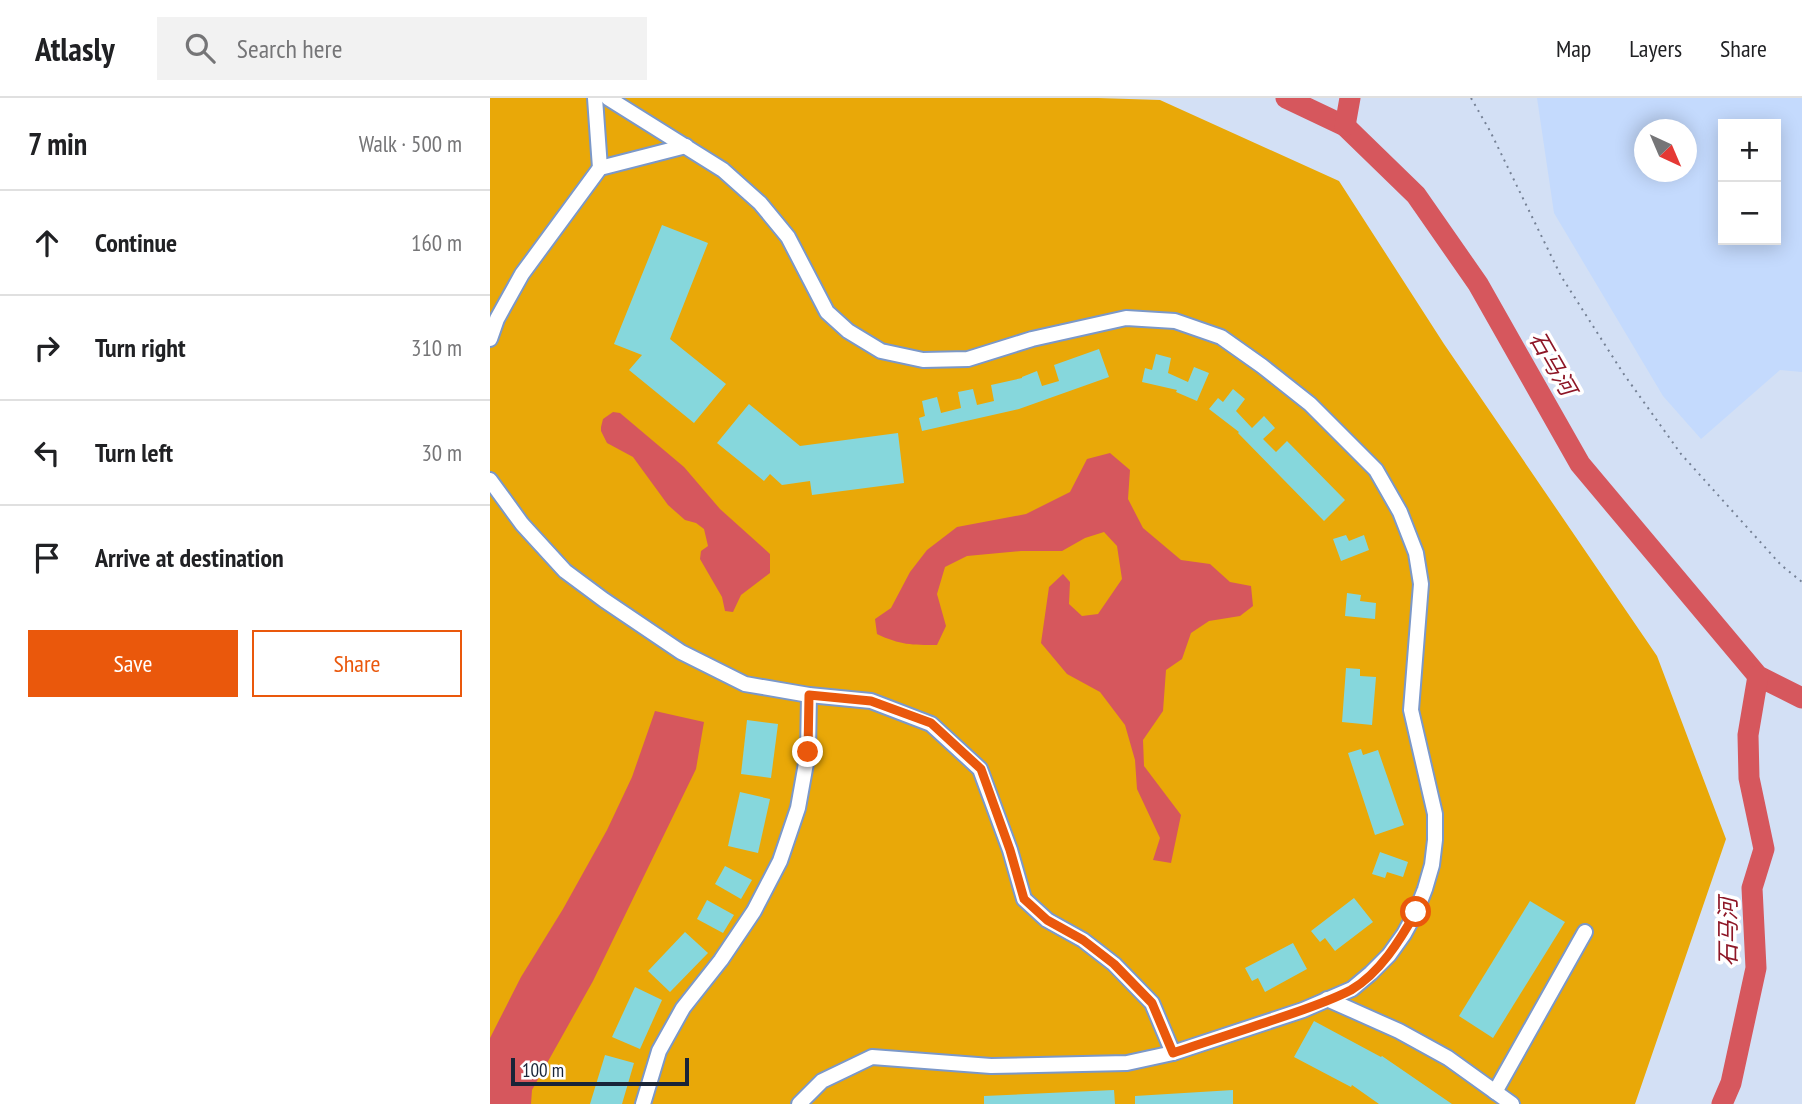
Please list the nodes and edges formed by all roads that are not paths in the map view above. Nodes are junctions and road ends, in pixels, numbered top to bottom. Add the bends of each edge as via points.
1 (595, 98) edge
2 (608, 98) edge
3 (686, 146) junction
4 (600, 168) junction
5 (490, 339) edge
6 (490, 480) edge
7 (809, 695) junction
8 (1585, 932) dead end
9 (1328, 999) junction
10 (1173, 1053) junction
11 (1495, 1092) junction
12 (643, 1104) edge
13 (799, 1104) edge
14 (1512, 1104) edge

1 - 4 street
2 - 3 street
3 - 4 street
3 - 9 street via 723,170 760,203 788,237 827,312 881,351 923,360 968,359 1126,318 1175,321 1221,337 1262,366 1310,404 1376,470 1401,512 1421,584 1411,710 1435,814 1435,840 1426,889 1404,934 1371,973 1352,989
4 - 5 street via 522,274
6 - 7 street via 565,571 681,652 745,684
7 - 10 street via 871,701 931,723 981,769 1024,899 1047,920 1114,964 1152,1003
7 - 12 street via 808,752 798,808 780,861 754,911 682,1008 659,1051
8 - 11 street
9 - 10 street
9 - 11 street via 1448,1058
10 - 13 street via 1127,1063 990,1066 872,1057 822,1081
11 - 14 street

